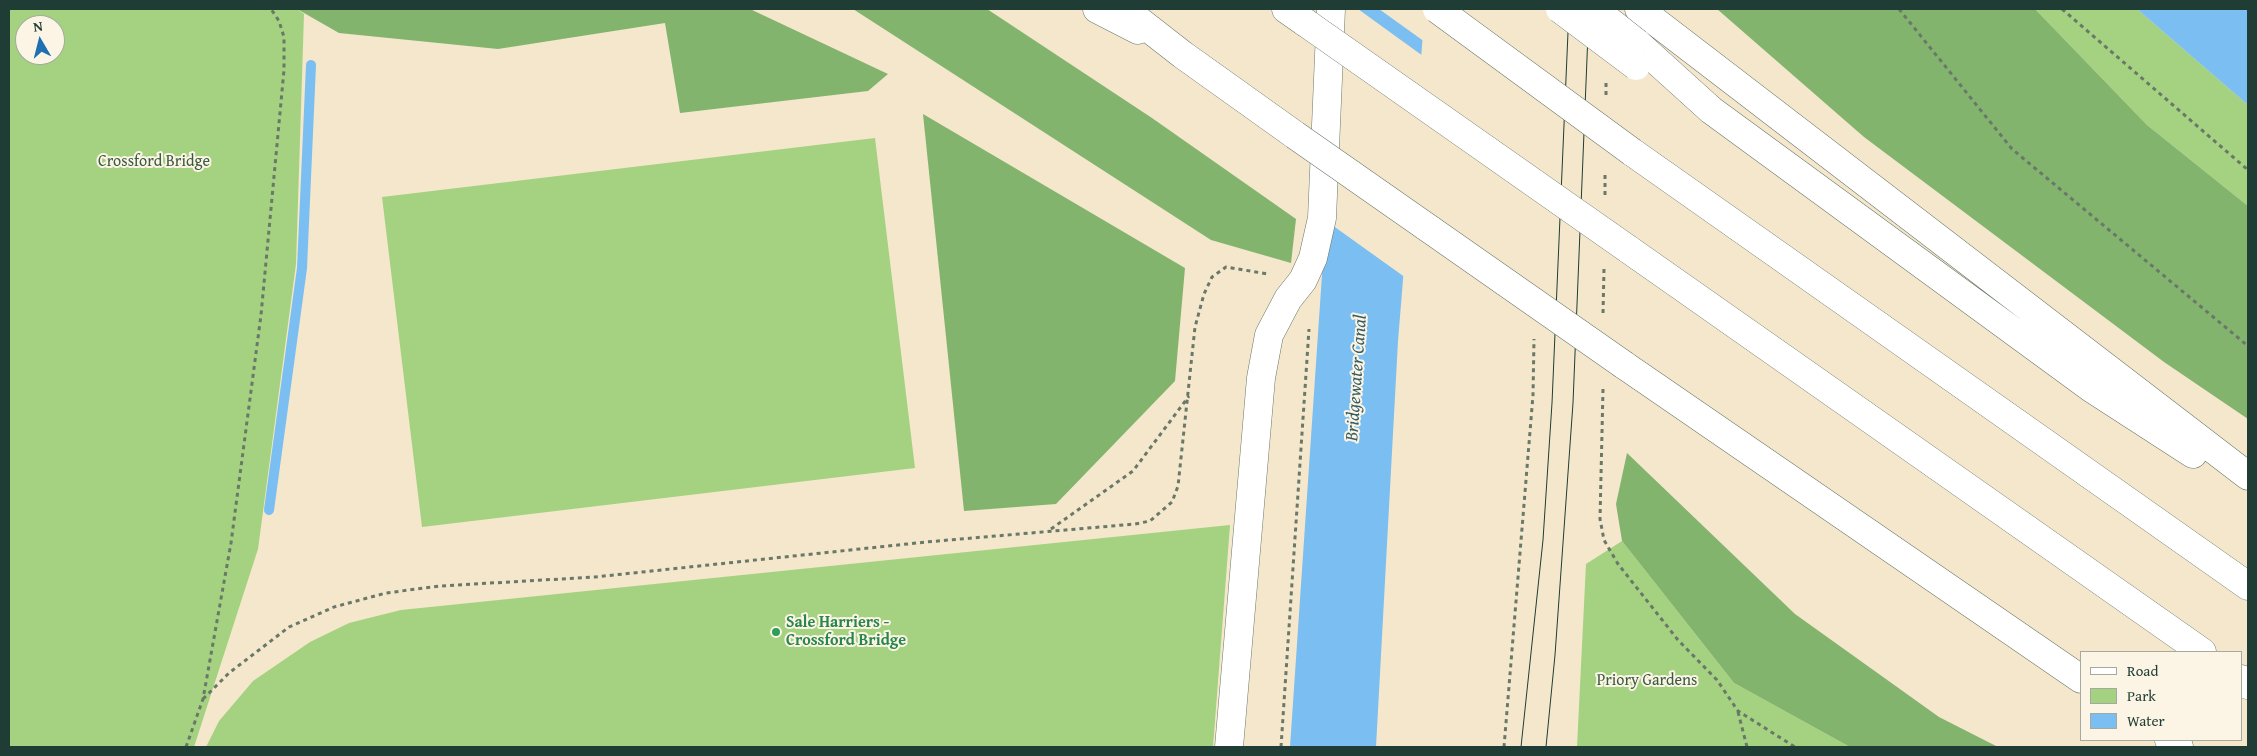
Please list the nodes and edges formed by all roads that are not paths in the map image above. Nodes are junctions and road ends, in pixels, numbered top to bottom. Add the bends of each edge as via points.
1 (1097, 9) edge
2 (1124, 9) edge
3 (1331, 9) edge
4 (1437, 9) edge
5 (1560, 9) edge
6 (1594, 9) edge
7 (1639, 9) edge
8 (1296, 16) edge
9 (1183, 55) junction
10 (1636, 55) junction
11 (2248, 476) edge
12 (2248, 491) edge
13 (2248, 586) edge
14 (2201, 651) edge
15 (2080, 678) edge
16 (1230, 747) edge

1 - 9 main road
2 - 9 main road
3 - 16 main road via 1322,218 1313,258 1269,336 1261,378
4 - 13 main road, bridge via 1632,152
5 - 10 main road, bridge
6 - 10 main road, bridge
7 - 11 main road
8 - 14 main road, bridge
9 - 15 main road, bridge via 1624,365
10 - 12 main road via 2092,388

